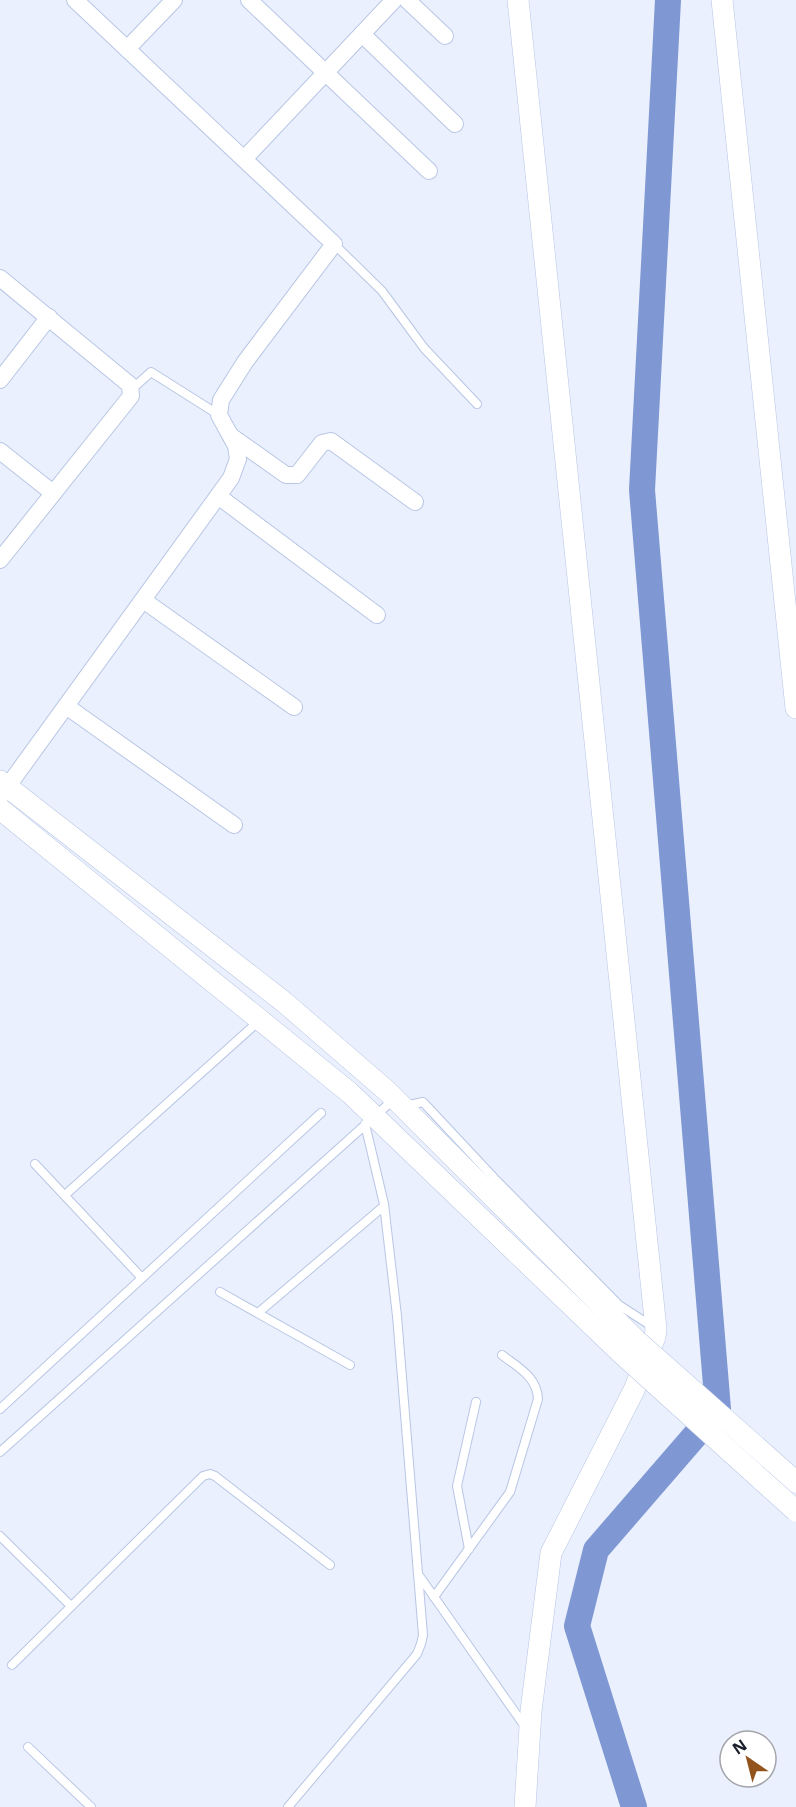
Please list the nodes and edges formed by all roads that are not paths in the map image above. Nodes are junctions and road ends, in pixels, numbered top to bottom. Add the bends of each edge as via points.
1 (75, 0) edge
2 (174, 0) edge
3 (249, 0) edge
4 (394, 0) edge
5 (407, 0) edge
6 (518, 0) edge
7 (722, 0) edge
8 (362, 34) junction
9 (445, 36) dead end
10 (127, 49) junction
11 (327, 74) junction
12 (455, 124) dead end
13 (244, 159) junction
14 (429, 171) dead end
15 (334, 244) junction
16 (0, 278) edge
17 (49, 316) junction
18 (0, 380) edge
19 (132, 389) junction
20 (477, 404) dead end
21 (219, 415) junction
22 (230, 436) junction
23 (0, 451) edge
24 (53, 493) junction
25 (218, 496) junction
26 (415, 502) dead end
27 (0, 560) edge
28 (143, 600) junction
29 (377, 615) dead end
30 (66, 706) junction
31 (294, 707) dead end
32 (796, 708) edge
33 (3, 788) edge
34 (0, 809) edge
35 (234, 825) dead end
36 (260, 1020) junction
37 (399, 1103) junction
38 (321, 1113) dead end
39 (369, 1120) junction
40 (35, 1164) dead end
41 (64, 1195) junction
42 (384, 1206) junction
43 (142, 1278) junction
44 (220, 1292) dead end
45 (258, 1314) junction
46 (656, 1329) junction
47 (629, 1347) junction
48 (502, 1355) dead end
49 (350, 1365) dead end
50 (476, 1402) dead end
51 (0, 1408) edge
52 (0, 1452) edge
53 (796, 1482) edge
54 (796, 1511) edge
55 (0, 1536) edge
56 (469, 1549) junction
57 (330, 1565) dead end
58 (418, 1574) junction
59 (434, 1597) junction
60 (71, 1606) junction
61 (12, 1665) dead end
62 (529, 1732) junction
63 (28, 1747) dead end
64 (92, 1807) edge
65 (288, 1807) edge
66 (525, 1807) edge

1 - 10 street
2 - 10 street
3 - 11 street
4 - 8 street
5 - 9 street
6 - 46 street
7 - 32 street
8 - 11 street
8 - 12 street
10 - 13 street
11 - 13 street
11 - 14 street
13 - 15 street
15 - 20 lane via 382,291 424,348
15 - 21 street via 245,362 221,400
16 - 17 street
17 - 18 street
17 - 19 street
19 - 21 lane via 151,372
19 - 24 street via 131,396
21 - 22 street
22 - 25 street via 238,459
22 - 26 street via 292,477 322,443 331,441
23 - 24 street
24 - 27 street
25 - 28 street
25 - 29 street
28 - 30 street
28 - 31 street
30 - 33 street
30 - 35 street
33 - 37 street via 284,1002
34 - 36 street
36 - 39 street via 342,1086
36 - 41 lane
37 - 39 lane
37 - 46 lane via 423,1102 619,1305
37 - 47 street
38 - 43 lane
39 - 42 lane
39 - 47 street
39 - 52 lane
40 - 41 lane
41 - 43 lane
42 - 45 lane
42 - 58 lane
43 - 51 lane
44 - 45 lane
45 - 49 lane
46 - 62 street via 634,1390 551,1553
47 - 53 street, bridge
47 - 54 street, bridge
48 - 56 lane via 532,1379 537,1399 510,1492
50 - 56 lane via 457,1486
55 - 60 lane
56 - 59 lane
57 - 60 lane via 210,1474 197,1481
58 - 59 lane
58 - 65 lane via 423,1635 417,1654
59 - 62 lane
60 - 61 lane
62 - 66 street
63 - 64 lane

